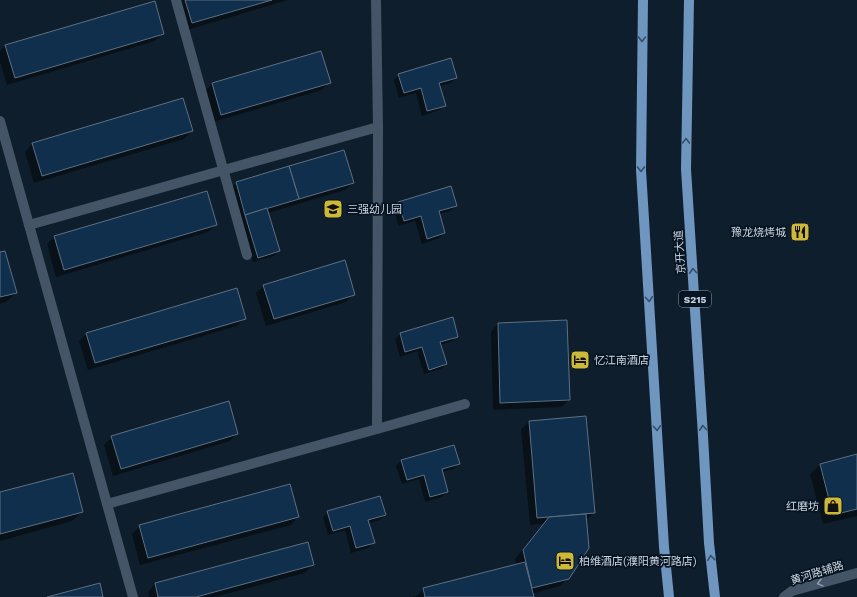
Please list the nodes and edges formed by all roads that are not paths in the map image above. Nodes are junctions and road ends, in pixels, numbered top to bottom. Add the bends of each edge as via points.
1 (176, 0) edge
2 (376, 0) edge
3 (643, 0) edge
4 (689, 0) edge
5 (0, 122) edge
6 (378, 127) junction
7 (224, 170) junction
8 (29, 225) junction
9 (247, 255) dead end
10 (465, 404) dead end
11 (377, 428) junction
12 (107, 504) junction
13 (857, 573) edge
14 (133, 597) edge
15 (669, 597) edge
16 (715, 597) edge
17 (784, 597) edge

1 - 7 street
2 - 6 street
3 -> 15 main road via 641,170
16 -> 4 main road, 京开大道 / S215 via 709,543 686,169
5 - 8 street
6 - 7 street
6 - 11 street
7 - 8 street
7 - 9 street
8 - 12 street
10 - 11 street
11 - 12 street
12 - 14 street
13 -> 17 street, 黄河路辅路 via 792,591

